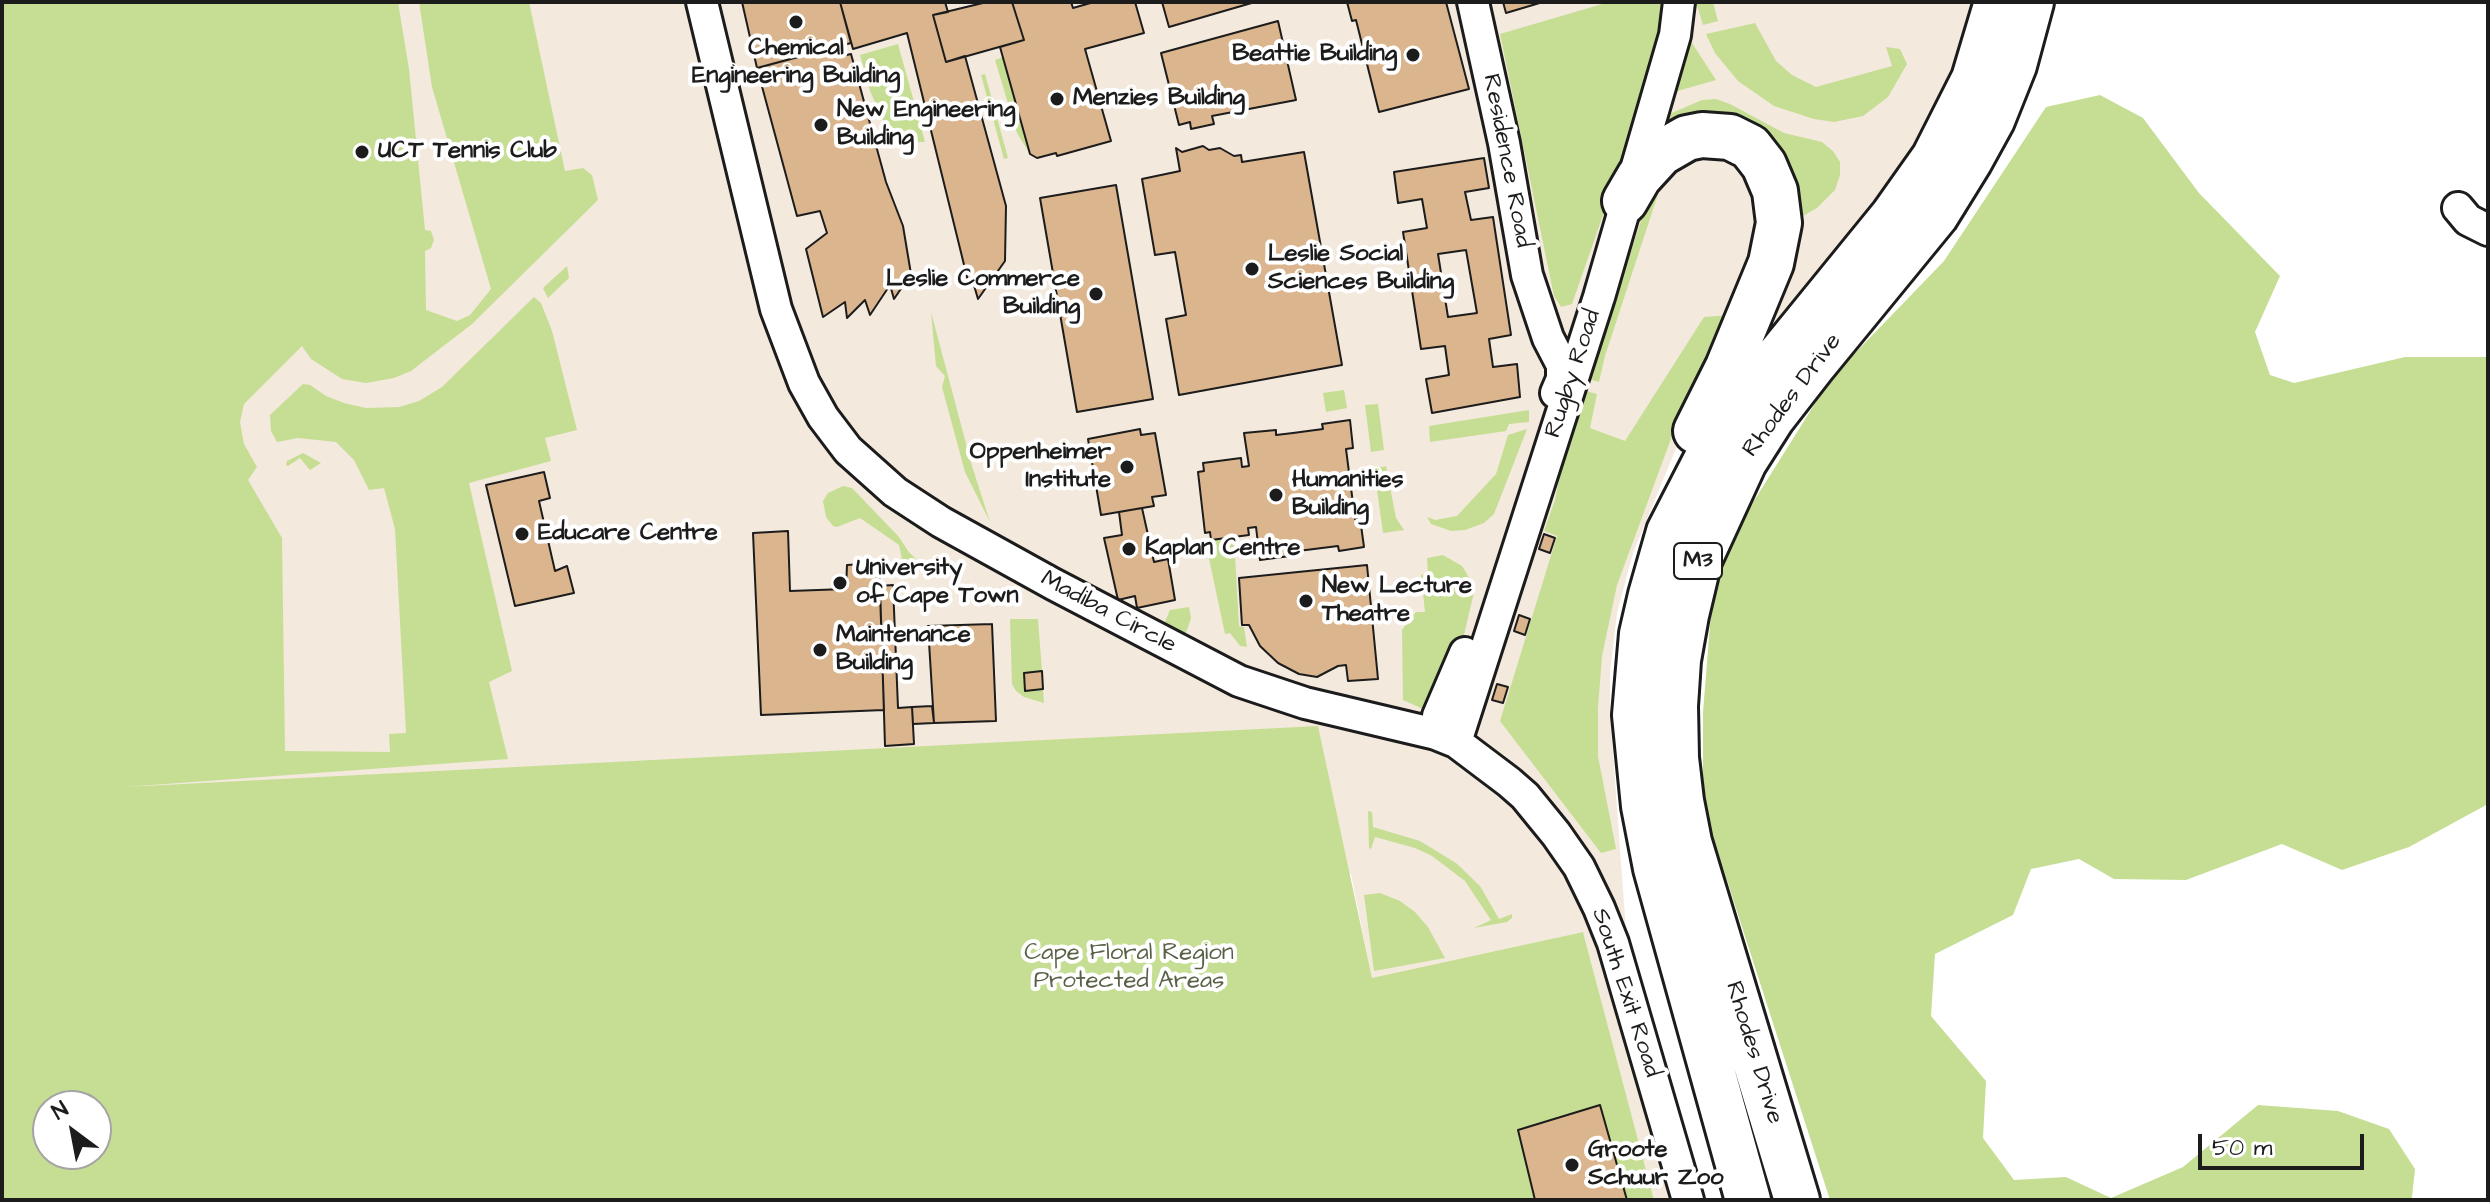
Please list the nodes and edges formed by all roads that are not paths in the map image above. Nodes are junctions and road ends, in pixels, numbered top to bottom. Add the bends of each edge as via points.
1 (702, 2) edge
2 (1473, 2) edge
3 (1679, 2) edge
4 (1997, 2) edge
5 (2031, 2) edge
6 (1625, 201) junction
7 (2458, 208) dead end
8 (2488, 230) edge
9 (1599, 297) junction
10 (1541, 320) junction
11 (1446, 738) junction
12 (1656, 868) junction
13 (1688, 1200) edge
14 (1748, 1200) edge
15 (1797, 1200) edge

1 - 11 street, Madiba Circle via 788,346 823,417 871,473 950,528 1239,681
2 - 10 street, Residence Road via 1527,275
3 - 6 street, Rugby Road via 1675,35
4 - 12 highway, Rhodes Drive / M3 via 1974,79 1934,158 1719,435 1669,532 1642,634 1635,715
5 - 15 highway, Rhodes Drive / M3 via 1992,120 1936,215 1797,385 1744,462 1699,560 1686,615 1675,706 1681,801
6 - 9 street, Rugby Road
6 - 12 highway via 1661,153 1687,138 1719,135 1750,147 1764,165 1775,191 1779,223 1771,263 1728,367 1652,526 1620,647 1619,762 1625,807
7 - 8 street
9 - 10 street via 1572,326
9 - 11 street, Rugby Road
10 - 11 street, Rugby Road via 1562,365 1562,379 1530,455 1464,657 1438,716
11 - 13 street, South Exit Road via 1525,796 1579,867 1613,943
12 - 14 highway, Rhodes Drive / M3

